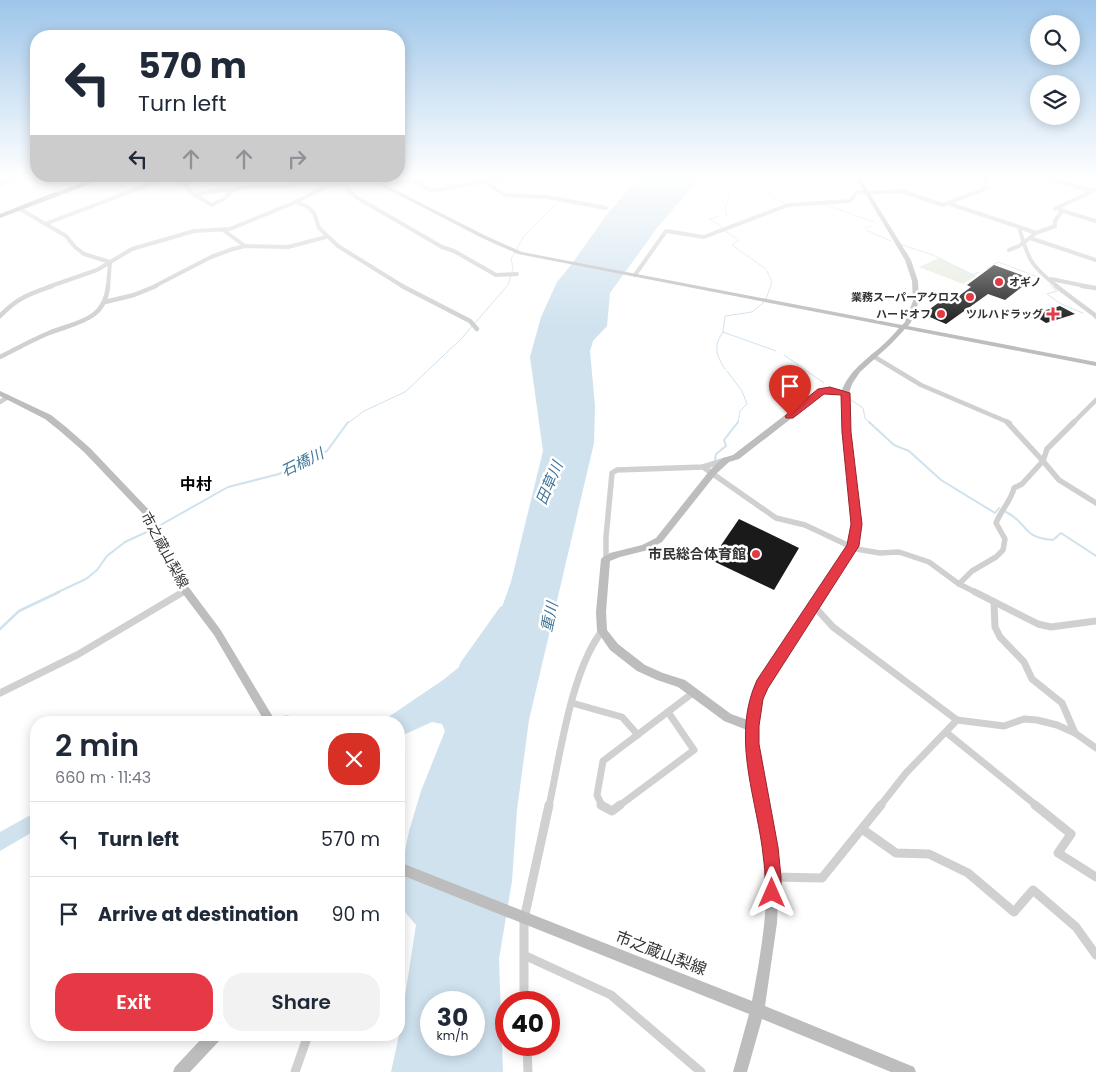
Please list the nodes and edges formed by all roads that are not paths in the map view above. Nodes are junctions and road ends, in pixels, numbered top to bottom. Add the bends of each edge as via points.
1 (52, 228) edge
2 (230, 228) edge
3 (320, 228) edge
4 (409, 228) edge
5 (467, 228) edge
6 (728, 228) edge
7 (888, 228) edge
8 (1018, 228) edge
9 (1021, 228) edge
10 (1049, 228) edge
11 (223, 230) junction
12 (1036, 233) junction
13 (326, 237) junction
14 (1030, 238) junction
15 (1023, 242) junction
16 (246, 246) junction
17 (1009, 250) dead end
18 (1095, 258) edge
19 (110, 262) junction
20 (517, 274) dead end
21 (635, 275) junction
22 (1044, 276) junction
23 (1096, 288) edge
24 (105, 302) junction
25 (0, 316) edge
26 (1096, 316) edge
27 (904, 327) junction
28 (477, 329) dead end
29 (873, 356) junction
30 (0, 357) edge
31 (1096, 364) edge
32 (0, 392) edge
33 (845, 393) junction
34 (8, 397) junction
35 (1096, 400) edge
36 (0, 402) edge
37 (726, 460) junction
38 (1043, 461) junction
39 (703, 466) junction
40 (713, 472) junction
41 (1096, 503) edge
42 (853, 546) junction
43 (606, 559) junction
44 (960, 584) junction
45 (186, 590) junction
46 (994, 602) junction
47 (813, 605) junction
48 (1096, 621) edge
49 (602, 631) junction
50 (694, 692) junction
51 (0, 693) edge
52 (572, 703) junction
53 (668, 712) junction
54 (268, 716) edge
55 (958, 720) junction
56 (752, 726) junction
57 (947, 733) junction
58 (1076, 733) junction
59 (638, 735) junction
60 (1096, 748) edge
61 (862, 829) junction
62 (405, 870) edge
63 (773, 877) junction
64 (1096, 877) edge
65 (521, 918) junction
66 (1096, 955) edge
67 (526, 956) junction
68 (524, 991) edge
69 (756, 1010) junction
70 (209, 1041) edge
71 (306, 1041) edge
72 (527, 1056) edge
73 (180, 1072) edge
74 (295, 1072) edge
75 (528, 1072) edge
76 (701, 1072) edge
77 (740, 1072) edge
78 (909, 1072) edge

1 - 19 street via 70,238 76,249
2 - 11 street
3 - 13 street
4 - 20 street via 496,275
5 - 21 street via 520,253
6 - 21 street via 704,237 666,231
7 - 27 street via 911,264 918,287 914,310
8 - 15 street
9 - 12 street
10 - 12 street
11 - 16 street
11 - 19 street via 200,230 132,249
12 - 14 street
13 - 16 street via 278,248
13 - 28 street
14 - 15 street
14 - 18 street
15 - 17 street
15 - 22 street via 1031,262
16 - 24 street via 222,252 134,295
19 - 24 street
19 - 25 street via 97,270 23,296
21 - 27 street
22 - 23 street
22 - 26 street
24 - 30 street via 86,322 49,333
27 - 29 street
27 - 31 street
29 - 33 street via 856,369
29 - 38 street via 921,385 1010,423
32 - 34 street, 市之蔵山梨線
33 - 37 street via 822,391 736,457
33 - 42 street via 856,524
34 - 36 street
34 - 45 street, 市之蔵山梨線 via 48,417 87,450 141,507 156,528
35 - 38 street via 1047,449
37 - 39 street
37 - 40 street
38 - 41 street via 1046,468 1068,486
38 - 44 street via 1022,484 1014,488 1012,498 998,516 996,523 1004,536 1002,552 973,570
39 - 40 street
39 - 43 street via 617,470 612,473
40 - 42 street via 776,518 805,525
40 - 43 street via 659,540 648,548 617,553
42 - 44 street via 867,552 899,552 929,562
42 - 47 street
43 - 49 street
44 - 46 street
45 - 51 street via 77,655
45 - 54 street, 市之蔵山梨線 via 217,632
46 - 48 street via 1051,627
46 - 58 street via 995,627 1000,636 1024,662 1032,679 1062,703
47 - 55 street via 833,627
47 - 56 street via 762,685 756,699
49 - 50 street via 627,659
49 - 52 street via 585,660
50 - 53 street
50 - 56 street via 728,718
52 - 59 street via 622,718
52 - 65 street
53 - 59 street
53 - 59 street via 694,750 612,811 602,806 597,795 603,761
55 - 57 street
55 - 58 street via 1004,726 1024,719 1037,720
56 - 63 street via 753,760
57 - 61 street via 923,755
57 - 64 street via 1071,834 1058,853
58 - 60 street
61 - 63 street via 822,878
61 - 66 street via 896,853 929,854 968,873 1014,912 1033,890 1076,927
62 - 65 street, 市之蔵山梨線
63 - 69 street via 764,974
65 - 67 street
65 - 69 street, 市之蔵山梨線
67 - 68 street
67 - 76 street via 611,995
69 - 77 street
69 - 78 street, 市之蔵山梨線
70 - 73 street
71 - 74 street
72 - 75 street

